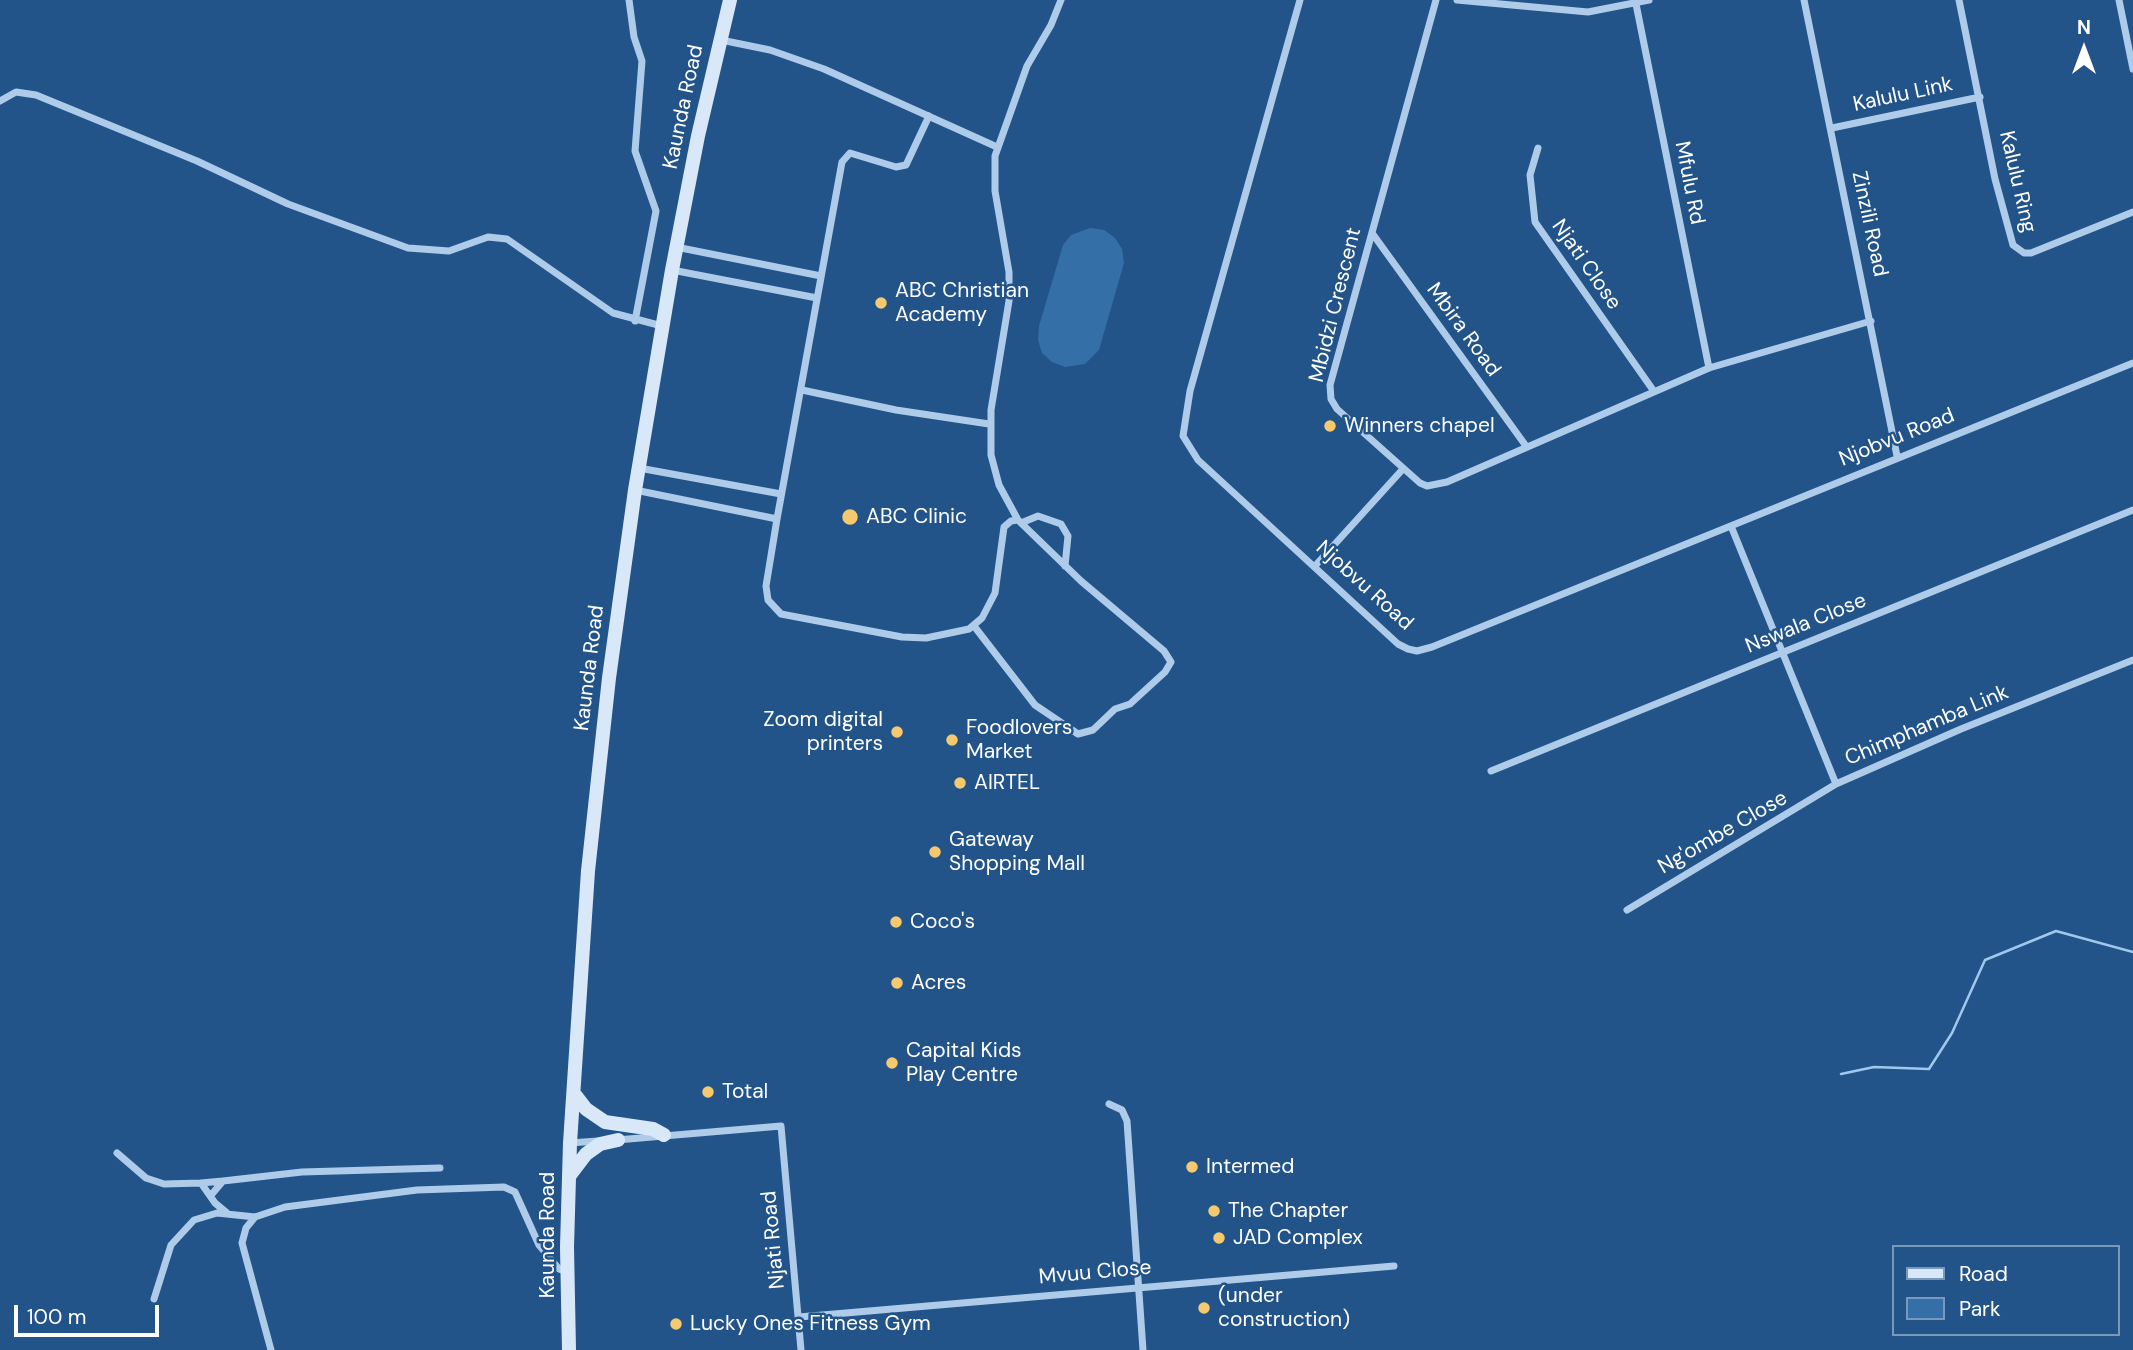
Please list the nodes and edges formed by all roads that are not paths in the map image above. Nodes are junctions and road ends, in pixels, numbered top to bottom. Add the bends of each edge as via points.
1 (629, 0) edge
2 (730, 0) edge
3 (1061, 0) edge
4 (1300, 0) edge
5 (1436, 0) edge
6 (1457, 0) edge
7 (1649, 0) edge
8 (1804, 0) edge
9 (1959, 0) edge
10 (2119, 0) edge
11 (1636, 4) junction
12 (720, 40) junction
13 (2133, 69) edge
14 (1980, 97) junction
15 (0, 101) edge
16 (929, 116) junction
17 (1832, 128) junction
18 (997, 147) junction
19 (1538, 148) dead end
20 (2133, 212) edge
21 (1372, 233) junction
22 (676, 247) junction
23 (672, 270) junction
24 (821, 276) junction
25 (817, 298) junction
26 (635, 321) junction
27 (1871, 321) junction
28 (662, 326) junction
29 (2133, 363) edge
30 (1710, 368) junction
31 (802, 390) junction
32 (1653, 390) junction
33 (989, 424) junction
34 (1526, 446) junction
35 (1897, 456) junction
36 (638, 467) junction
37 (1402, 470) junction
38 (635, 490) junction
39 (781, 494) junction
40 (2133, 510) edge
41 (777, 519) junction
42 (1019, 522) junction
43 (1731, 526) junction
44 (1065, 566) junction
45 (1315, 566) junction
46 (974, 626) junction
47 (1782, 652) junction
48 (2133, 660) edge
49 (1491, 771) dead end
50 (1836, 784) junction
51 (1627, 910) dead end
52 (576, 1096) junction
53 (1109, 1104) dead end
54 (664, 1135) junction
55 (618, 1140) junction
56 (570, 1143) junction
57 (117, 1153) dead end
58 (440, 1168) dead end
59 (569, 1177) junction
60 (223, 1181) junction
61 (201, 1183) junction
62 (212, 1194) junction
63 (228, 1213) junction
64 (255, 1217) junction
65 (1394, 1266) dead end
66 (568, 1272) junction
67 (1141, 1286) junction
68 (155, 1299) dead end
69 (799, 1317) junction
70 (271, 1350) edge
71 (569, 1350) edge
72 (800, 1350) edge
73 (1143, 1350) edge

1 - 26 street via 642,61 635,151 656,203
2 - 12 main road, Kaunda Road
3 - 18 street via 1027,66
4 - 45 street, Njobvu Road via 1183,430 1185,443 1198,460
5 - 21 street, Mbidzi Crescent
6 - 11 street via 1588,12
7 - 11 street
8 - 17 street, Zinzili Road
9 - 14 street, Kalulu Ring
10 - 13 street
11 - 30 street, Mfulu Rd
12 - 16 street via 770,50 824,69
12 - 22 main road, Kaunda Road
14 - 17 street, Kalulu Link
14 - 20 street, Kalulu Ring via 1995,179 2018,250 2040,250
15 - 26 street via 16,92 36,95 288,204 408,248 449,251 488,237 507,239 613,313
16 - 18 street
16 - 24 street via 906,165 896,167 856,153 843,157
17 - 27 street, Zinzili Road
18 - 33 street via 995,191 1009,272 1009,301
19 - 32 street, Njati Close via 1531,175 1535,222
21 - 34 street, Mbira Road
21 - 37 street, Mbidzi Crescent via 1330,390 1337,409
22 - 23 main road, Kaunda Road
22 - 24 street
23 - 25 street
23 - 28 main road, Kaunda Road
24 - 25 street
25 - 31 street
26 - 28 street
27 - 30 street, Mbidzi Crescent
27 - 35 street, Zinzili Road
28 - 36 main road, Kaunda Road
29 - 35 street, Njobvu Road
30 - 32 street, Mbidzi Crescent
31 - 33 street
31 - 39 street
32 - 34 street, Mbidzi Crescent
33 - 42 street via 994,470
34 - 37 street, Mbidzi Crescent via 1440,485 1420,484
35 - 43 street, Njobvu Road
36 - 38 main road, Kaunda Road
36 - 39 street
37 - 45 street
38 - 41 street
38 - 52 main road, Kaunda Road via 588,871
39 - 41 street
40 - 47 street, Nswala Close
41 - 46 street via 766,586 776,612 914,639
42 - 44 street
42 - 44 street via 1038,516 1061,524 1068,536
42 - 46 street via 1004,527 995,593
43 - 45 street, Njobvu Road via 1424,650 1398,643
43 - 47 street, Chimphamba Link
44 - 46 street via 1171,662 1130,704 1115,709 1093,730 1073,733 1035,705
47 - 49 street, Nswala Close
47 - 50 street, Chimphamba Link
48 - 50 street, Chimphamba Link
50 - 51 street, Ng'ombe Close
52 - 54 main road via 605,1122
52 - 56 main road, Kaunda Road
53 - 67 street via 1122,1110 1127,1121
54 - 55 street
54 - 69 street, Njati Road via 781,1126
55 - 56 street
55 - 59 main road via 600,1144 586,1154
56 - 59 main road, Kaunda Road
57 - 61 street via 146,1178 164,1184
58 - 60 street via 303,1172
59 - 66 main road, Kaunda Road
60 - 61 street
60 - 62 street
61 - 62 street
62 - 63 street via 215,1203
63 - 64 street
63 - 68 street via 194,1220 182,1231 171,1245
64 - 66 street via 285,1207 410,1191 505,1186 515,1192 539,1245 559,1269
64 - 70 street via 246,1227 242,1243
65 - 67 street, Mvuu Close
66 - 71 main road, Kaunda Road
67 - 69 street, Mvuu Close
67 - 73 street
69 - 72 street, Njati Road

